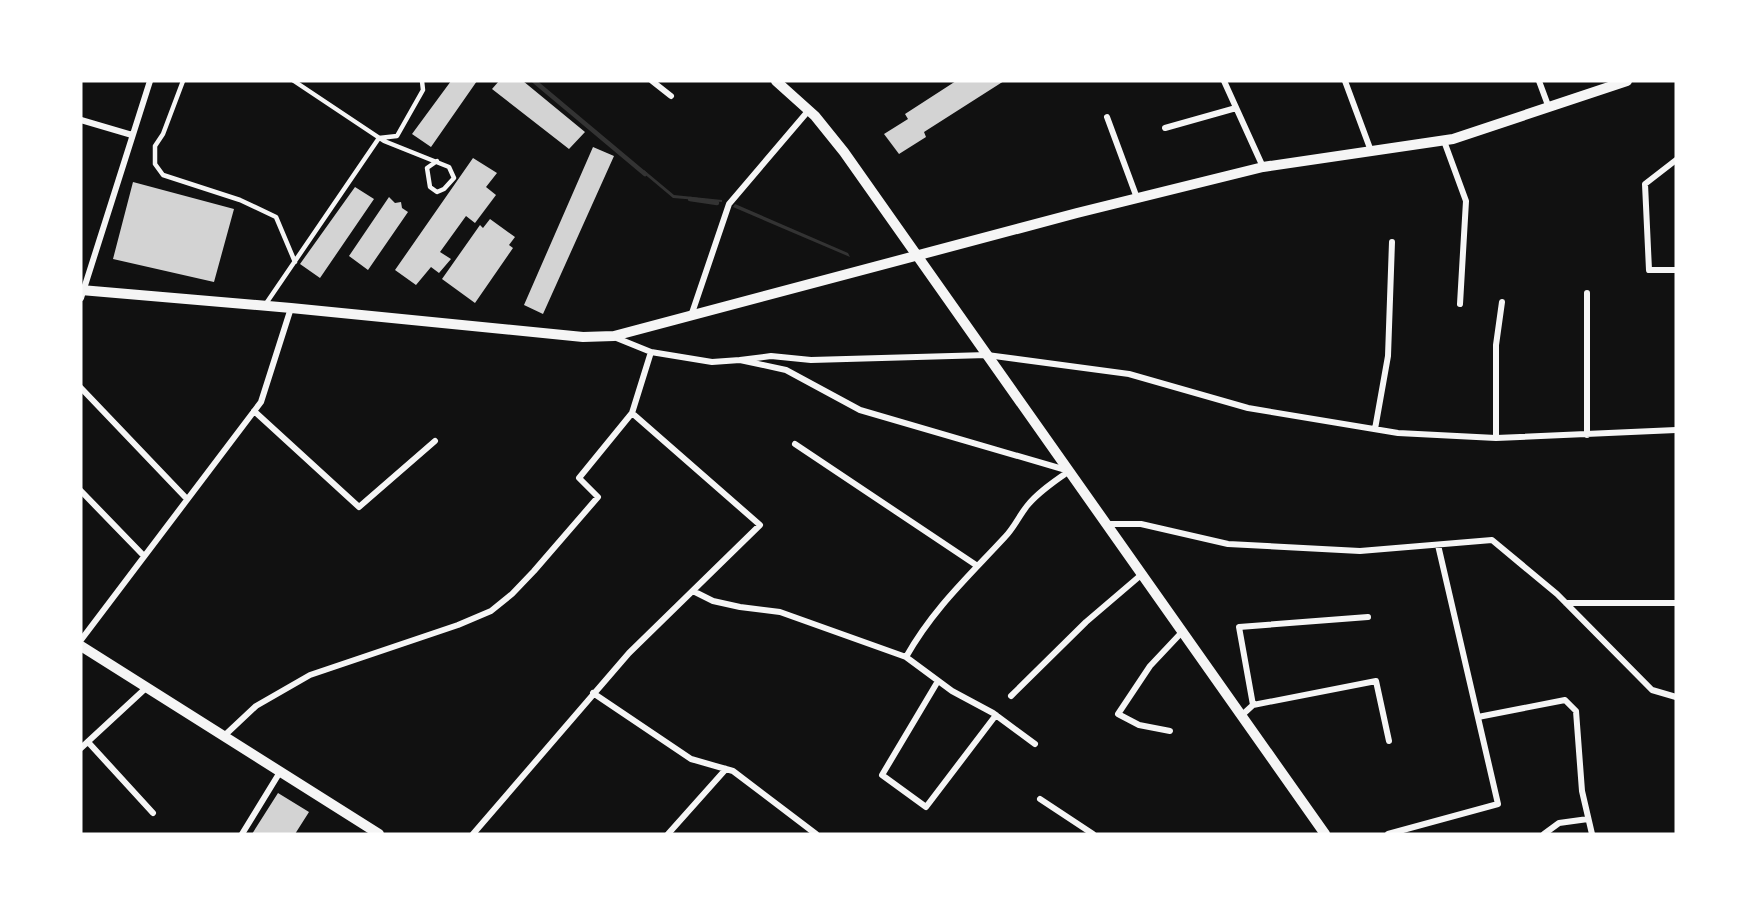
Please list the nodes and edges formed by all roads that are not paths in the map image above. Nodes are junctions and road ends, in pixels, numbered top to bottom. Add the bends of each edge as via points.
1 (150, 81) edge
2 (183, 81) edge
3 (294, 81) edge
4 (422, 81) edge
5 (652, 81) edge
6 (776, 81) edge
7 (1224, 81) edge
8 (1345, 81) edge
9 (1539, 81) edge
10 (1628, 81) edge
11 (671, 96) dead end
12 (1236, 108) junction
13 (1549, 108) junction
14 (808, 110) junction
15 (1107, 117) dead end
16 (81, 120) edge
17 (1165, 128) dead end
18 (132, 135) junction
19 (380, 138) junction
20 (1444, 141) junction
21 (1371, 152) junction
22 (1676, 160) edge
23 (437, 161) junction
24 (1263, 167) junction
25 (1137, 198) junction
26 (1392, 242) dead end
27 (919, 257) junction
28 (295, 262) junction
29 (1676, 270) edge
30 (82, 293) edge
31 (1587, 293) dead end
32 (1502, 302) dead end
33 (1460, 304) dead end
34 (263, 306) junction
35 (291, 308) junction
36 (691, 316) junction
37 (614, 336) junction
38 (651, 352) junction
39 (987, 355) junction
40 (740, 360) junction
41 (81, 388) edge
42 (254, 411) junction
43 (632, 413) junction
44 (1375, 429) junction
45 (1676, 430) edge
46 (1587, 435) junction
47 (1496, 438) junction
48 (435, 441) dead end
49 (795, 444) dead end
50 (1069, 471) junction
51 (81, 491) edge
52 (187, 499) junction
53 (1106, 524) junction
54 (1438, 545) junction
55 (144, 556) junction
56 (976, 565) junction
57 (1141, 575) junction
58 (693, 591) junction
59 (1566, 603) junction
60 (1676, 603) edge
61 (1368, 617) dead end
62 (1182, 633) junction
63 (81, 640) edge
64 (81, 646) edge
65 (906, 657) junction
66 (938, 681) junction
67 (147, 687) junction
68 (593, 693) junction
69 (1011, 696) dead end
70 (1676, 697) edge
71 (1253, 705) junction
72 (996, 715) junction
73 (1241, 716) junction
74 (1478, 717) junction
75 (1170, 731) dead end
76 (224, 736) junction
77 (1389, 741) dead end
78 (88, 742) junction
79 (1035, 744) dead end
80 (81, 748) edge
81 (726, 769) junction
82 (280, 772) junction
83 (1040, 799) dead end
84 (153, 813) dead end
85 (1588, 819) junction
86 (242, 834) edge
87 (379, 834) edge
88 (473, 834) edge
89 (668, 834) edge
90 (816, 834) edge
91 (1093, 834) edge
92 (1325, 834) edge
93 (1388, 834) edge
94 (1544, 834) edge
95 (1592, 834) edge

1 - 18 street
2 - 28 lane via 155,146 155,164 163,175 240,200 276,217
3 - 19 lane
4 - 19 lane via 423,90 397,136
5 - 11 street
6 - 14 street
7 - 12 street
8 - 21 street
9 - 13 street
10 - 13 street
12 - 17 street
12 - 24 street
13 - 20 street
14 - 27 street via 830,132
14 - 36 street via 729,204
15 - 25 street
16 - 18 street
18 - 30 street
19 - 23 lane
19 - 28 lane
20 - 21 street
20 - 33 street via 1466,201
21 - 24 street
22 - 29 street via 1645,184 1649,270
23 - 23 lane via 449,166 454,178 437,192 430,187 427,168
24 - 25 street
25 - 27 street
26 - 44 street via 1388,356
27 - 36 street
27 - 39 street
28 - 34 lane
30 - 34 street
31 - 46 street
32 - 47 street via 1497,345
34 - 35 street
35 - 37 street via 583,337
35 - 42 street via 261,402
36 - 37 street
37 - 38 street
38 - 40 street via 712,362
38 - 43 street
39 - 40 street via 811,360 771,356
39 - 44 street via 1129,374 1248,408
39 - 50 street
40 - 50 street via 786,370 860,410
41 - 52 street
42 - 48 street via 359,507
42 - 52 street
43 - 58 street via 760,525
43 - 76 street via 579,478 598,497 534,572 490,612 310,675 256,706
44 - 47 street
45 - 46 street
46 - 47 street
49 - 56 street
50 - 53 street
50 - 56 street via 1027,506 1007,535
51 - 55 street
52 - 55 street
53 - 54 street via 1141,524 1228,544 1360,551
53 - 57 street
54 - 59 street via 1492,540
54 - 74 street
55 - 63 street
56 - 65 street via 919,634
57 - 62 street
57 - 69 street via 1086,622
58 - 65 street via 713,601 780,612
58 - 68 street via 628,653
59 - 60 street
59 - 70 street via 1652,690
61 - 71 street via 1239,627
62 - 73 street
62 - 75 street via 1150,666 1118,714 1139,725
64 - 67 street
65 - 66 street
66 - 72 street
66 - 72 street via 882,775 926,807
67 - 76 street
67 - 78 street
68 - 81 street via 691,759
68 - 88 street
71 - 73 street
71 - 77 street via 1376,681
72 - 79 street
73 - 92 street
74 - 85 street via 1565,700 1576,711
74 - 93 street via 1498,804
76 - 82 street
78 - 80 street
78 - 84 street
81 - 89 street
81 - 90 street
82 - 86 street
82 - 87 street
83 - 91 street
85 - 94 street via 1558,823
85 - 95 street

